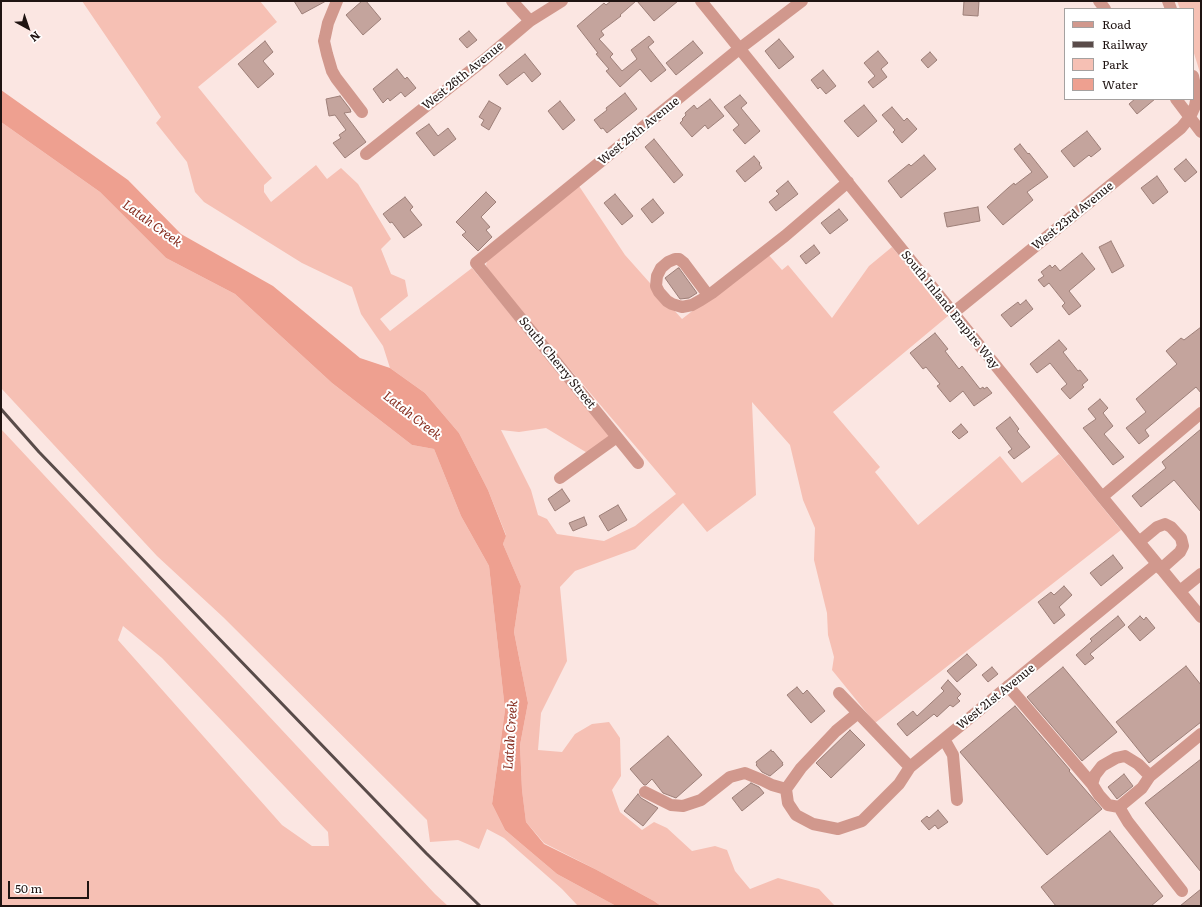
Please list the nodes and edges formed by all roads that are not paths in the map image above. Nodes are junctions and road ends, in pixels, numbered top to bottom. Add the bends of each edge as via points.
1 (337, 1) edge
2 (512, 1) edge
3 (562, 1) edge
4 (701, 1) edge
5 (802, 1) edge
6 (530, 21) junction
7 (740, 49) junction
8 (1194, 81) edge
9 (1177, 100) edge
10 (362, 112) dead end
11 (1190, 117) junction
12 (1201, 132) edge
13 (366, 154) dead end
14 (848, 182) junction
15 (476, 263) joint
16 (708, 295) junction
17 (953, 313) junction
18 (1199, 420) edge
19 (617, 437) junction
20 (638, 463) dead end
21 (560, 478) dead end
22 (1102, 497) junction
23 (1139, 542) junction
24 (1159, 567) junction
25 (1201, 574) edge
26 (1180, 591) junction
27 (1201, 617) edge
28 (1008, 686) junction
29 (839, 693) dead end
30 (858, 713) junction
31 (1201, 734) edge
32 (944, 739) junction
33 (910, 767) junction
34 (1150, 776) junction
35 (1092, 784) junction
36 (786, 788) junction
37 (645, 792) dead end
38 (957, 800) dead end
39 (1119, 807) junction
40 (1182, 891) dead end

1 - 10 street via 324,41 326,54 336,78
2 - 6 street
3 - 6 street, West 26th Avenue
4 - 7 street, South Inland Empire Way
5 - 7 street, West 25th Avenue
6 - 13 street, West 26th Avenue
7 - 14 street, South Inland Empire Way
7 - 15 street, West 25th Avenue
8 - 11 street via 1197,95
9 - 11 street
11 - 12 street
11 - 17 street, West 23rd Avenue via 1174,134
14 - 16 street via 785,236
14 - 17 street, South Inland Empire Way
15 - 19 street, South Cherry Street
16 - 16 street via 692,305 677,306 667,301 659,292 656,286 657,276 668,262 679,259
17 - 22 street, South Inland Empire Way
18 - 22 street
19 - 20 street, South Cherry Street
19 - 21 street
22 - 23 street, South Inland Empire Way
23 - 24 street, South Inland Empire Way
23 - 24 street via 1157,527 1165,524 1181,538 1184,546 1180,552
24 - 26 street, South Inland Empire Way
24 - 28 street, West 21st Avenue
25 - 26 street
26 - 27 street, South Inland Empire Way
28 - 32 street, West 21st Avenue
28 - 35 street
29 - 30 street
30 - 33 street
30 - 36 street via 831,736
31 - 34 street
32 - 33 street, West 21st Avenue
32 - 38 street via 953,755
33 - 36 street, West 21st Avenue via 899,784 862,821 838,829 813,824 796,815 788,803
34 - 35 street via 1126,756 1102,766
34 - 39 street via 1142,788
35 - 39 street via 1108,805
36 - 37 street via 772,786 745,773 730,777 701,800 683,806 671,805
39 - 40 street

